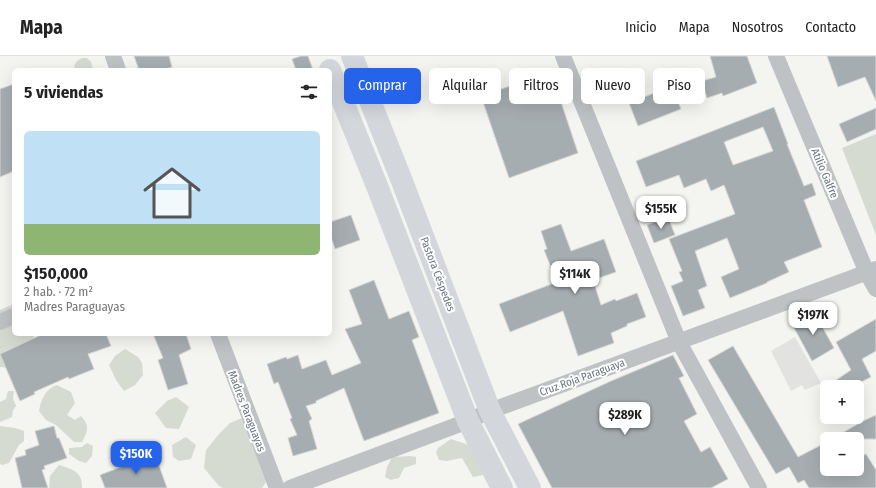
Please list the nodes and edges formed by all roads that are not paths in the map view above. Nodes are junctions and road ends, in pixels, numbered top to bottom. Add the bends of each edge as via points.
1 (113, 56) edge
2 (324, 56) edge
3 (352, 56) edge
4 (563, 56) edge
5 (776, 56) edge
6 (117, 68) edge
7 (329, 68) edge
8 (332, 75) edge
9 (400, 176) junction
10 (377, 186) junction
11 (871, 271) edge
12 (876, 289) edge
13 (12, 317) edge
14 (0, 322) edge
15 (219, 336) edge
16 (679, 342) junction
17 (490, 411) junction
18 (468, 421) junction
19 (277, 488) edge
20 (290, 488) edge
21 (502, 488) edge
22 (530, 488) edge
23 (759, 488) edge

1 - 6 street
2 - 7 main road
3 - 9 main road, Pastora Céspedes
4 - 16 street
5 - 11 street, Atilio Galfre
8 - 10 main road
9 - 10 main road
9 - 17 main road, Pastora Céspedes
10 - 18 main road
11 - 12 street, Atilio Galfre
11 - 16 street, Cruz Roja Paraguaya
13 - 14 street
15 - 19 street, Madres Paraguayas
16 - 17 street, Cruz Roja Paraguaya
16 - 23 street
17 - 18 street, Cruz Roja Paraguaya
17 - 22 main road, Pastora Céspedes
18 - 20 street, Cruz Roja Paraguaya
18 - 21 main road

